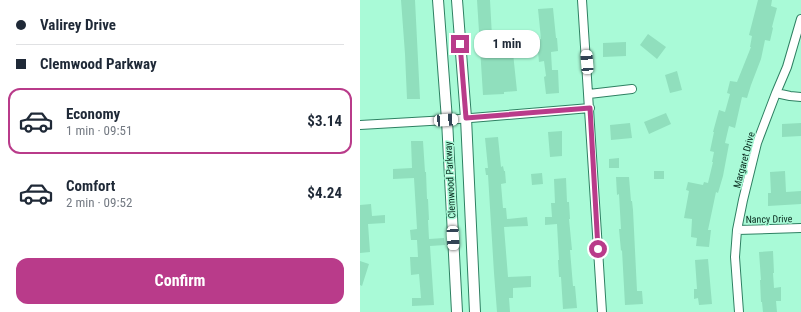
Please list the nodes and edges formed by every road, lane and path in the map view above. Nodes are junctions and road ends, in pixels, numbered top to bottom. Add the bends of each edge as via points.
1 (438, 0) edge
2 (457, 0) edge
3 (582, 0) edge
4 (801, 18) edge
5 (632, 89) dead end
6 (776, 93) junction
7 (589, 94) junction
8 (801, 97) edge
9 (590, 108) junction
10 (466, 118) junction
11 (446, 120) junction
12 (360, 125) edge
13 (801, 228) edge
14 (737, 230) junction
15 (457, 312) edge
16 (475, 312) edge
17 (602, 312) edge
18 (739, 312) edge

1 - 11 street, Clemwood Parkway
2 - 10 street, Clemwood Parkway
3 - 7 street
4 - 6 street, Margaret Drive via 787,67
5 - 7 street
6 - 8 street
6 - 14 street, Margaret Drive via 757,144
7 - 9 street
9 - 10 street
9 - 17 street
10 - 11 street
10 - 16 street, Clemwood Parkway
11 - 12 street
11 - 15 street, Clemwood Parkway
13 - 14 street, Nancy Drive
14 - 18 street, Margaret Drive via 735,257

